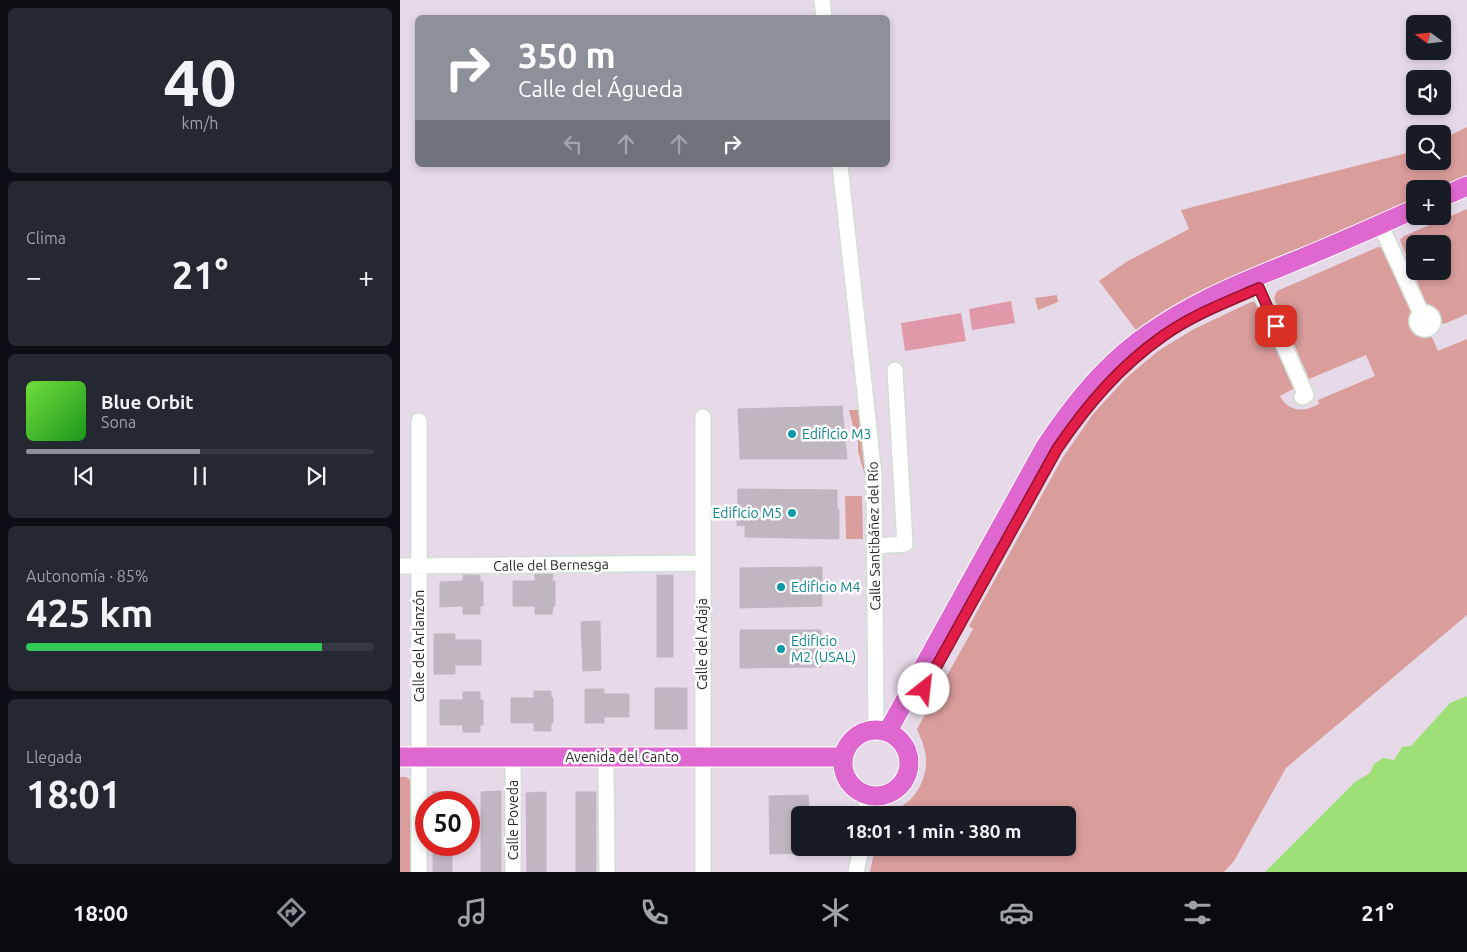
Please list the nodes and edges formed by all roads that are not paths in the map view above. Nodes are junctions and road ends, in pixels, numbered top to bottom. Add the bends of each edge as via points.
1 (822, 0) edge
2 (824, 15) edge
3 (840, 167) edge
4 (1467, 186) edge
5 (1451, 193) edge
6 (1467, 198) edge
7 (1451, 205) edge
8 (1406, 215) edge
9 (1406, 222) edge
10 (1383, 229) junction
11 (1257, 283) junction
12 (1422, 313) dead end
13 (895, 370) dead end
14 (1302, 398) dead end
15 (703, 417) dead end
16 (419, 421) dead end
17 (875, 546) junction
18 (702, 562) junction
19 (400, 566) edge
20 (419, 566) junction
21 (887, 733) junction
22 (400, 757) edge
23 (419, 763) junction
24 (702, 763) junction
25 (843, 763) junction
26 (400, 768) edge
27 (513, 768) junction
28 (606, 768) junction
29 (869, 803) edge
30 (859, 856) edge
31 (419, 872) edge
32 (513, 872) edge
33 (607, 872) edge
34 (703, 872) edge
35 (856, 872) edge

1 - 2 street
3 - 17 street, Calle Santibáñez del Río via 874,466
4 - 5 main road
6 - 7 main road
8 - 10 main road
9 - 10 main road
10 - 11 main road via 1316,265
10 - 12 street
11 - 14 street via 1306,395
11 - 21 main road via 1164,335 1108,383 1082,412
13 - 17 street via 905,544
15 - 18 street, Calle del Adaja
16 - 20 street, Calle del Arlanzón
17 - 21 street, Calle Santibáñez del Río
18 - 20 street, Calle del Bernesga
18 - 24 street, Calle del Adaja
19 - 20 street, Calle del Bernesga
20 - 23 street, Calle del Arlanzón
21 - 25 main road via 867,731 851,740
21 - 29 main road via 904,744 909,764 907,774 896,789
22 - 23 main road, Avenida del Canto
23 - 24 main road, Avenida del Canto
23 - 26 main road, Avenida del Canto
23 - 27 main road, Avenida del Canto
23 - 31 street, Calle del Arlanzón
24 - 25 main road, Avenida del Canto
24 - 28 main road, Avenida del Canto
24 - 34 street, Calle del Adaja
25 - 29 main road via 847,779
27 - 28 main road, Avenida del Canto
27 - 32 street, Calle Poveda
28 - 33 street
30 - 35 street

